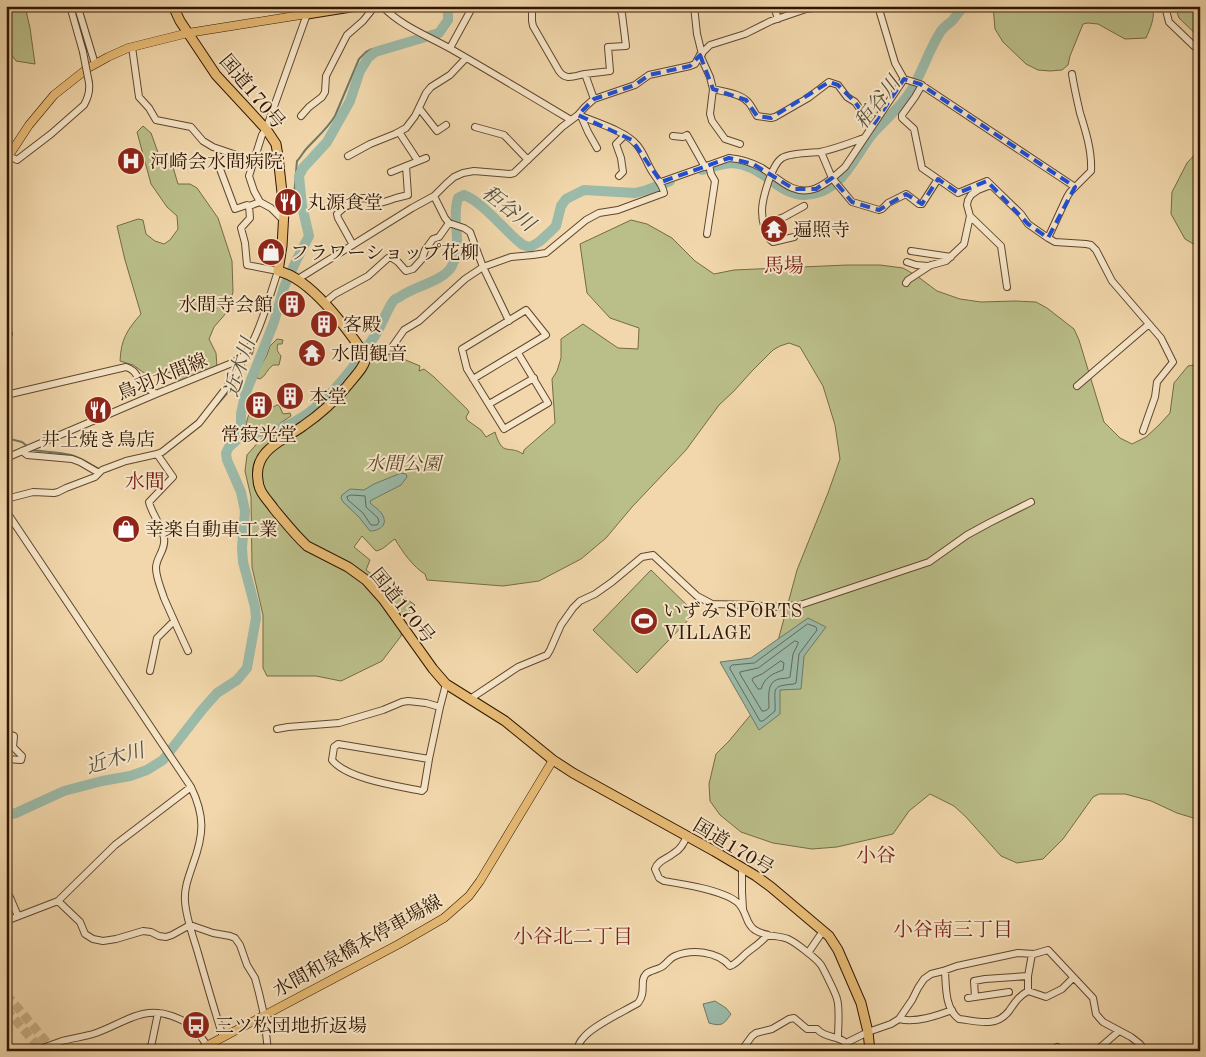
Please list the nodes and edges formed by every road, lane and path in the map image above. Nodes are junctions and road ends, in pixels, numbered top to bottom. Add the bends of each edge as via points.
1 (70, 6) edge
2 (76, 6) edge
3 (172, 6) edge
4 (357, 6) edge
5 (376, 6) edge
6 (382, 6) edge
7 (473, 6) edge
8 (532, 6) edge
9 (619, 6) edge
10 (694, 6) edge
11 (774, 6) edge
12 (828, 6) edge
13 (878, 6) edge
14 (1165, 6) edge
15 (308, 10) edge
16 (778, 19) junction
17 (188, 34) junction
18 (132, 47) junction
19 (450, 48) junction
20 (1200, 50) edge
21 (701, 54) junction
22 (466, 58) junction
23 (95, 64) junction
24 (585, 74) junction
25 (1072, 74) dead end
26 (904, 79) junction
27 (921, 84) junction
28 (713, 89) junction
29 (594, 99) junction
30 (420, 108) junction
31 (579, 115) junction
32 (301, 116) dead end
33 (571, 120) junction
34 (873, 124) junction
35 (446, 125) dead end
36 (476, 127) dead end
37 (266, 129) junction
38 (399, 132) junction
39 (624, 135) junction
40 (673, 136) dead end
41 (864, 138) junction
42 (740, 144) dead end
43 (597, 148) dead end
44 (821, 152) junction
45 (348, 156) dead end
46 (8, 158) edge
47 (426, 158) dead end
48 (528, 160) junction
49 (254, 161) junction
50 (418, 161) junction
51 (406, 166) junction
52 (707, 166) junction
53 (220, 169) dead end
54 (391, 172) dead end
55 (771, 175) junction
56 (619, 176) dead end
57 (832, 178) junction
58 (938, 179) junction
59 (661, 182) junction
60 (991, 185) junction
61 (1075, 187) junction
62 (434, 196) junction
63 (260, 202) junction
64 (250, 206) junction
65 (804, 206) dead end
66 (970, 216) junction
67 (284, 220) junction
68 (449, 222) junction
69 (764, 224) junction
70 (708, 234) dead end
71 (794, 237) dead end
72 (1048, 238) junction
73 (353, 245) junction
74 (911, 251) dead end
75 (951, 257) junction
76 (907, 262) dead end
77 (932, 265) junction
78 (483, 267) junction
79 (280, 271) junction
80 (296, 279) junction
81 (906, 283) dead end
82 (1007, 287) dead end
83 (324, 303) junction
84 (509, 321) junction
85 (1149, 324) junction
86 (518, 353) junction
87 (244, 356) junction
88 (366, 358) junction
89 (534, 378) junction
90 (473, 379) junction
91 (1077, 386) dead end
92 (156, 394) junction
93 (6, 395) edge
94 (489, 404) junction
95 (1143, 432) dead end
96 (22, 451) junction
97 (157, 454) junction
98 (6, 458) edge
99 (100, 473) junction
100 (6, 498) edge
101 (1031, 502) dead end
102 (6, 511) edge
103 (174, 621) junction
104 (188, 651) dead end
105 (150, 671) dead end
106 (446, 684) junction
107 (470, 699) junction
108 (440, 708) junction
109 (277, 729) dead end
110 (6, 732) edge
111 (6, 759) edge
112 (429, 759) junction
113 (553, 760) junction
114 (190, 787) junction
115 (687, 836) junction
116 (742, 867) junction
117 (6, 888) edge
118 (58, 901) junction
119 (743, 909) junction
120 (18, 916) junction
121 (6, 921) edge
122 (190, 925) junction
123 (823, 931) junction
124 (768, 935) junction
125 (808, 953) junction
126 (1032, 954) junction
127 (945, 971) junction
128 (1028, 976) junction
129 (1073, 978) junction
130 (1028, 991) junction
131 (1009, 992) dead end
132 (975, 997) junction
133 (968, 998) dead end
134 (952, 1010) junction
135 (158, 1013) junction
136 (264, 1015) junction
137 (899, 1019) junction
138 (1119, 1031) junction
139 (868, 1032) junction
140 (223, 1037) junction
141 (838, 1038) junction
142 (846, 1043) junction
143 (207, 1045) junction
144 (36, 1051) edge
145 (148, 1051) edge
146 (197, 1051) edge
147 (268, 1051) edge
148 (577, 1051) edge
149 (740, 1051) edge
150 (849, 1051) edge
151 (870, 1051) edge
152 (1051, 1051) edge
153 (1059, 1051) edge
154 (1096, 1051) edge
155 (1146, 1051) edge

1 - 46 street, bridge via 82,52 88,100 16,160
2 - 23 street
3 - 17 highway, 国道170号
4 - 15 highway
5 - 32 street via 347,35 326,76 325,92
6 - 19 street via 415,30
7 - 19 street
8 - 24 street via 533,26 559,71 567,78
9 - 24 street via 626,46 608,48 610,71
10 - 21 street
11 - 16 street
12 - 16 street via 806,9
13 - 26 street via 895,63
14 - 20 street via 1169,22
15 - 17 main road
15 - 37 street
16 - 21 street via 746,34 710,45
17 - 18 main road
17 - 37 highway, 国道170号 via 221,81
18 - 23 main road
18 - 49 street via 140,97 156,120 191,127 213,148
19 - 22 street
21 - 28 street
21 - 29 street via 695,64 649,75 635,85
22 - 30 street via 450,75 431,87
22 - 33 street
23 - 46 main road via 54,95
24 - 29 street
25 - 61 street via 1092,162 1092,171
26 - 27 street
26 - 34 street
27 - 58 street via 902,118 914,129 922,168
27 - 61 street
28 - 34 street via 746,100 757,116 771,118 808,98 829,82 838,85
28 - 42 street via 712,121 725,139
29 - 31 street
30 - 35 street via 437,131
30 - 38 street via 406,128
31 - 33 street
31 - 39 street
31 - 43 street
33 - 48 street
34 - 41 street
36 - 48 street via 504,135
37 - 49 street
37 - 67 highway, 国道170号 via 277,149
38 - 45 street
38 - 50 street
39 - 56 street via 616,144 623,172
39 - 59 street via 639,147
40 - 52 street via 687,135
41 - 44 street
41 - 57 street via 845,166
44 - 55 street via 782,158
44 - 57 street
47 - 50 street
48 - 62 street via 510,174 463,173
49 - 63 street via 250,176
50 - 51 street
51 - 54 street
51 - 73 street via 408,195 376,203 366,198 353,201 337,214
52 - 55 street via 729,158 739,159
52 - 59 street
52 - 70 street via 716,181
53 - 64 street via 234,209
55 - 57 street via 802,191 816,189
55 - 69 street via 762,202
57 - 58 street via 852,202 879,210 906,194 922,204
58 - 60 street via 958,193 987,181
59 - 78 street via 664,193 618,210 599,213 546,253 511,257
60 - 66 street via 978,190 968,200
60 - 72 street via 1028,224
61 - 72 street
62 - 68 street
62 - 73 street
63 - 64 street
63 - 67 street
64 - 79 street via 250,218 241,228 247,265
65 - 69 street
66 - 75 street via 964,244
66 - 82 street via 1002,246
67 - 79 highway, 国道170号
68 - 78 street via 470,232
68 - 83 street via 439,237 433,238 413,269 406,271 398,262 388,258 368,276
69 - 71 street via 770,241
72 - 85 street via 1055,242 1091,245 1112,280
73 - 80 street
74 - 75 street
75 - 77 street via 946,262
76 - 77 street
77 - 81 street
78 - 84 street
78 - 88 street via 404,330 390,350
79 - 80 highway
79 - 87 street via 260,325
80 - 83 highway
83 - 88 highway
84 - 86 street via 526,310 546,335
84 - 90 street via 462,349
85 - 91 street
85 - 95 street via 1161,338 1173,362 1157,382
86 - 89 street
86 - 90 street
87 - 92 street, 鳥羽水間線
87 - 97 street via 237,374 199,423
88 - 106 highway, 国道170号 via 331,404 269,448 257,466 258,483 272,506 307,546 359,574 372,586
89 - 94 street
89 - 94 street via 548,403 512,425 504,429
90 - 94 street
92 - 93 street via 132,369 126,367
92 - 96 street, 鳥羽水間線
96 - 98 street, 鳥羽水間線
96 - 99 street via 27,456 80,462
97 - 99 street via 126,461
97 - 103 street via 173,477 149,502 164,537 163,550 157,559 158,582
99 - 100 street via 54,494 33,492
101 - 107 street via 967,535 929,562 800,605 712,604 697,596 653,555 642,557 573,608 547,655 518,667
102 - 114 street
103 - 104 street
103 - 105 street via 157,638
106 - 107 highway, 国道170号
106 - 108 street
107 - 113 highway, 国道170号 via 505,721
108 - 109 street via 408,701 339,723
108 - 112 street
110 - 111 street via 14,736 13,747 22,756 21,760
112 - 112 street via 422,791 371,780 344,770 332,760 334,746 338,744
113 - 115 highway, 国道170号
113 - 136 main road, 水間和泉橋本停車場線 via 476,887 453,911 430,927
114 - 118 street via 115,845
114 - 122 street via 199,807 201,839 184,893
115 - 116 highway, 国道170号
115 - 119 street via 682,847 656,865 659,878 720,894 736,901
116 - 119 street
116 - 123 highway, 国道170号
117 - 120 street
118 - 120 street
118 - 122 street via 80,922 85,934 103,941 143,931 166,937
119 - 124 street via 750,926
120 - 121 street
122 - 136 street via 235,938 255,978
122 - 140 street
123 - 125 street
123 - 139 highway, 国道170号 via 843,960
124 - 125 street via 788,939
124 - 148 street via 730,966 725,960 700,952 673,956 664,966 644,976 638,1003 584,1036
125 - 141 street via 821,964 838,1000
126 - 127 street via 1018,953
126 - 128 street
126 - 129 street via 1048,950
127 - 134 street via 946,996
127 - 137 street via 924,979
128 - 130 street
128 - 132 street via 974,981
129 - 130 street via 1062,989 1046,997
129 - 138 street via 1093,998 1096,1014
130 - 134 street via 1019,997 1002,1019 992,1023 959,1019
131 - 132 street
132 - 133 street
134 - 137 street via 914,1020
135 - 143 street via 181,1019 193,1027
135 - 144 street via 138,1015 96,1033
135 - 145 street
136 - 140 main road, 水間和泉橋本停車場線
136 - 147 street
137 - 139 street
138 - 154 street
138 - 155 street
139 - 142 street
139 - 151 highway, 国道170号
140 - 143 main road, 水間和泉橋本停車場線
141 - 142 street
141 - 149 street via 807,1028 794,1018 756,1033
142 - 150 street
143 - 146 main road, 水間和泉橋本停車場線
152 - 153 street via 1057,1047

